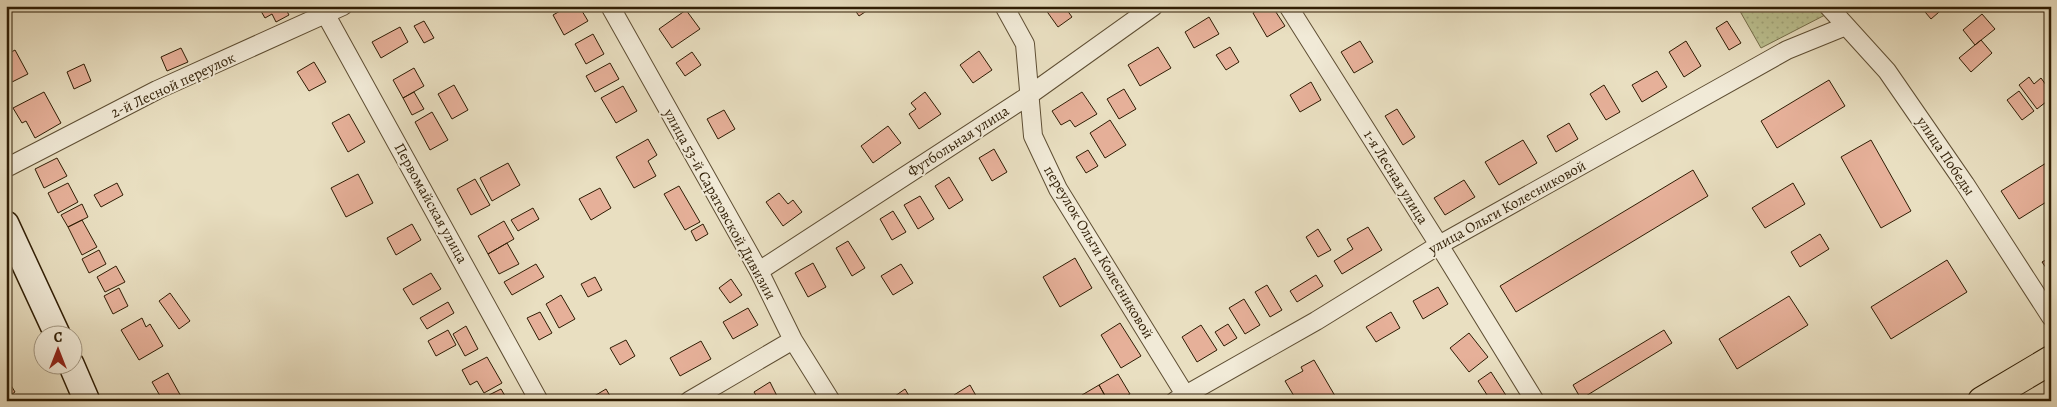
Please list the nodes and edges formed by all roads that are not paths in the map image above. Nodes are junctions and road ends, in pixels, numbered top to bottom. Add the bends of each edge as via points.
1 (343, 6) edge
2 (610, 6) edge
3 (1004, 6) edge
4 (1154, 6) edge
5 (1288, 6) edge
6 (1828, 6) edge
7 (324, 11) edge
8 (1846, 26) junction
9 (1028, 96) junction
10 (6, 168) edge
11 (6, 224) edge
12 (1439, 245) junction
13 (759, 271) junction
14 (2051, 317) edge
15 (52, 324) edge
16 (793, 340) junction
17 (2051, 360) edge
18 (75, 374) edge
19 (1183, 399) edge
20 (87, 401) edge
21 (539, 401) edge
22 (689, 401) edge
23 (831, 401) edge
24 (1535, 401) edge
25 (1982, 401) edge

1 - 7 street, 2-й Лесной переулок
2 - 13 street, улица 53-й Саратовской Дивизии
3 - 9 street, переулок Ольги Колесниковой via 1025,44
4 - 9 street, Футбольная улица
5 - 12 street, 1-я Лесная улица
6 - 8 street, улица Победы
7 - 10 street, 2-й Лесной переулок via 157,90
7 - 21 street, Первомайская улица
8 - 12 street, улица Ольги Колесниковой via 1787,50
8 - 14 street, улица Победы via 1887,70
9 - 13 street, Футбольная улица
9 - 19 street, переулок Ольги Колесниковой via 1033,136 1058,189
11 - 15 main road
12 - 19 street, улица Ольги Колесниковой
12 - 24 street, 1-я Лесная улица
13 - 16 street, улица 53-й Саратовской Дивизии
16 - 22 street
16 - 23 street, улица 53-й Саратовской Дивизии
17 - 25 main road
18 - 20 main road

